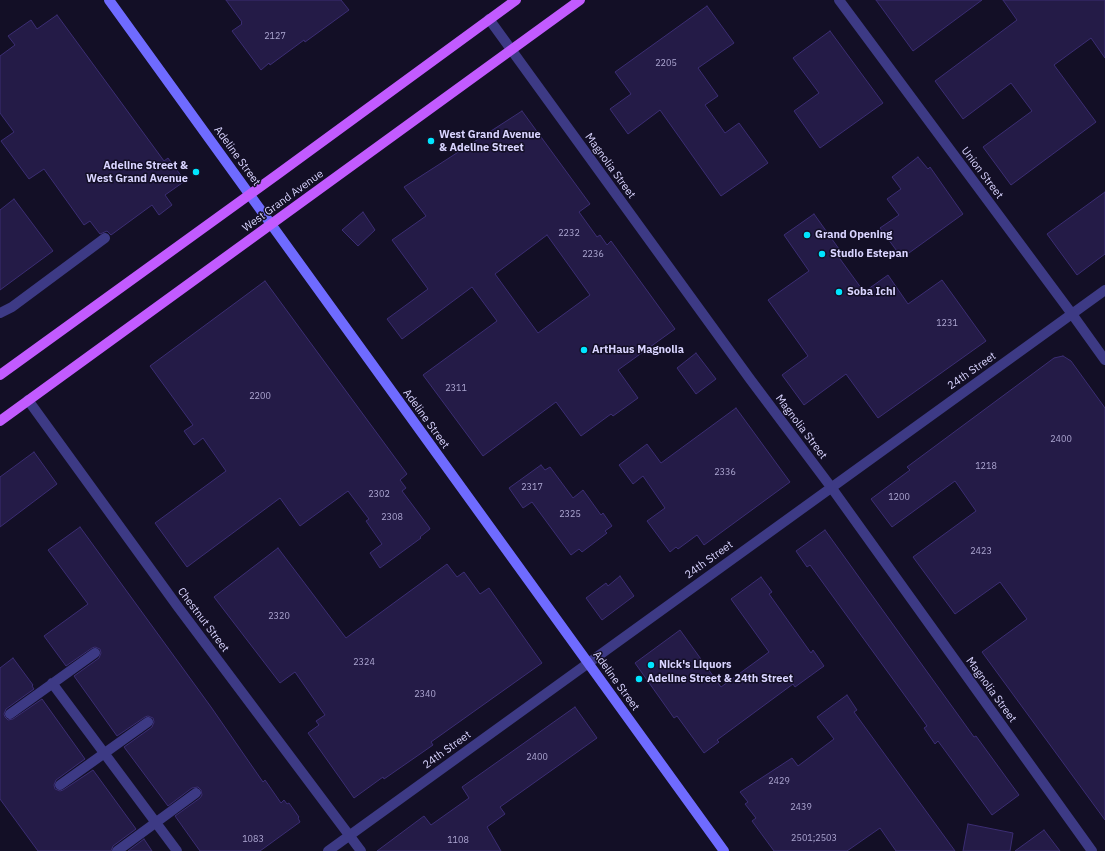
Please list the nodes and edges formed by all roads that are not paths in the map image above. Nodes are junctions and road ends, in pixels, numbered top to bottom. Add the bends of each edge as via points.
1 (109, 0) edge
2 (516, 0) edge
3 (580, 0) edge
4 (839, 0) edge
5 (489, 19) junction
6 (511, 49) junction
7 (250, 195) junction
8 (272, 225) junction
9 (105, 238) dead end
10 (1105, 290) edge
11 (0, 312) edge
12 (1072, 314) junction
13 (1105, 360) edge
14 (0, 375) edge
15 (28, 400) junction
16 (0, 421) edge
17 (831, 487) junction
18 (95, 653) dead end
19 (588, 663) junction
20 (52, 683) junction
21 (10, 714) dead end
22 (148, 722) dead end
23 (104, 753) junction
24 (60, 785) dead end
25 (196, 793) dead end
26 (156, 823) junction
27 (350, 836) junction
28 (117, 851) edge
29 (177, 851) edge
30 (328, 851) edge
31 (361, 851) edge
32 (724, 851) edge
33 (1092, 851) edge

1 - 7 main road, Adeline Street
2 - 5 main road
3 - 6 main road, West Grand Avenue
4 - 12 street, Union Street
5 - 6 street, Magnolia Street
5 - 7 main road
6 - 8 main road, West Grand Avenue
6 - 17 street, Magnolia Street
7 - 8 main road, Adeline Street
7 - 14 main road
8 - 15 main road, West Grand Avenue
8 - 19 main road, Adeline Street
9 - 11 street via 12,307
10 - 12 street, 24th Street
12 - 13 street, Union Street
12 - 17 street, 24th Street
15 - 16 main road, West Grand Avenue
15 - 27 street, Chestnut Street via 178,607
17 - 19 street, 24th Street
17 - 33 street, Magnolia Street
18 - 20 street
19 - 27 street, 24th Street
19 - 32 main road, Adeline Street
20 - 21 street
20 - 23 street
22 - 23 street
23 - 24 street
23 - 26 street
25 - 26 street
26 - 28 street
26 - 29 street
27 - 30 street, 24th Street
27 - 31 street, Chestnut Street

